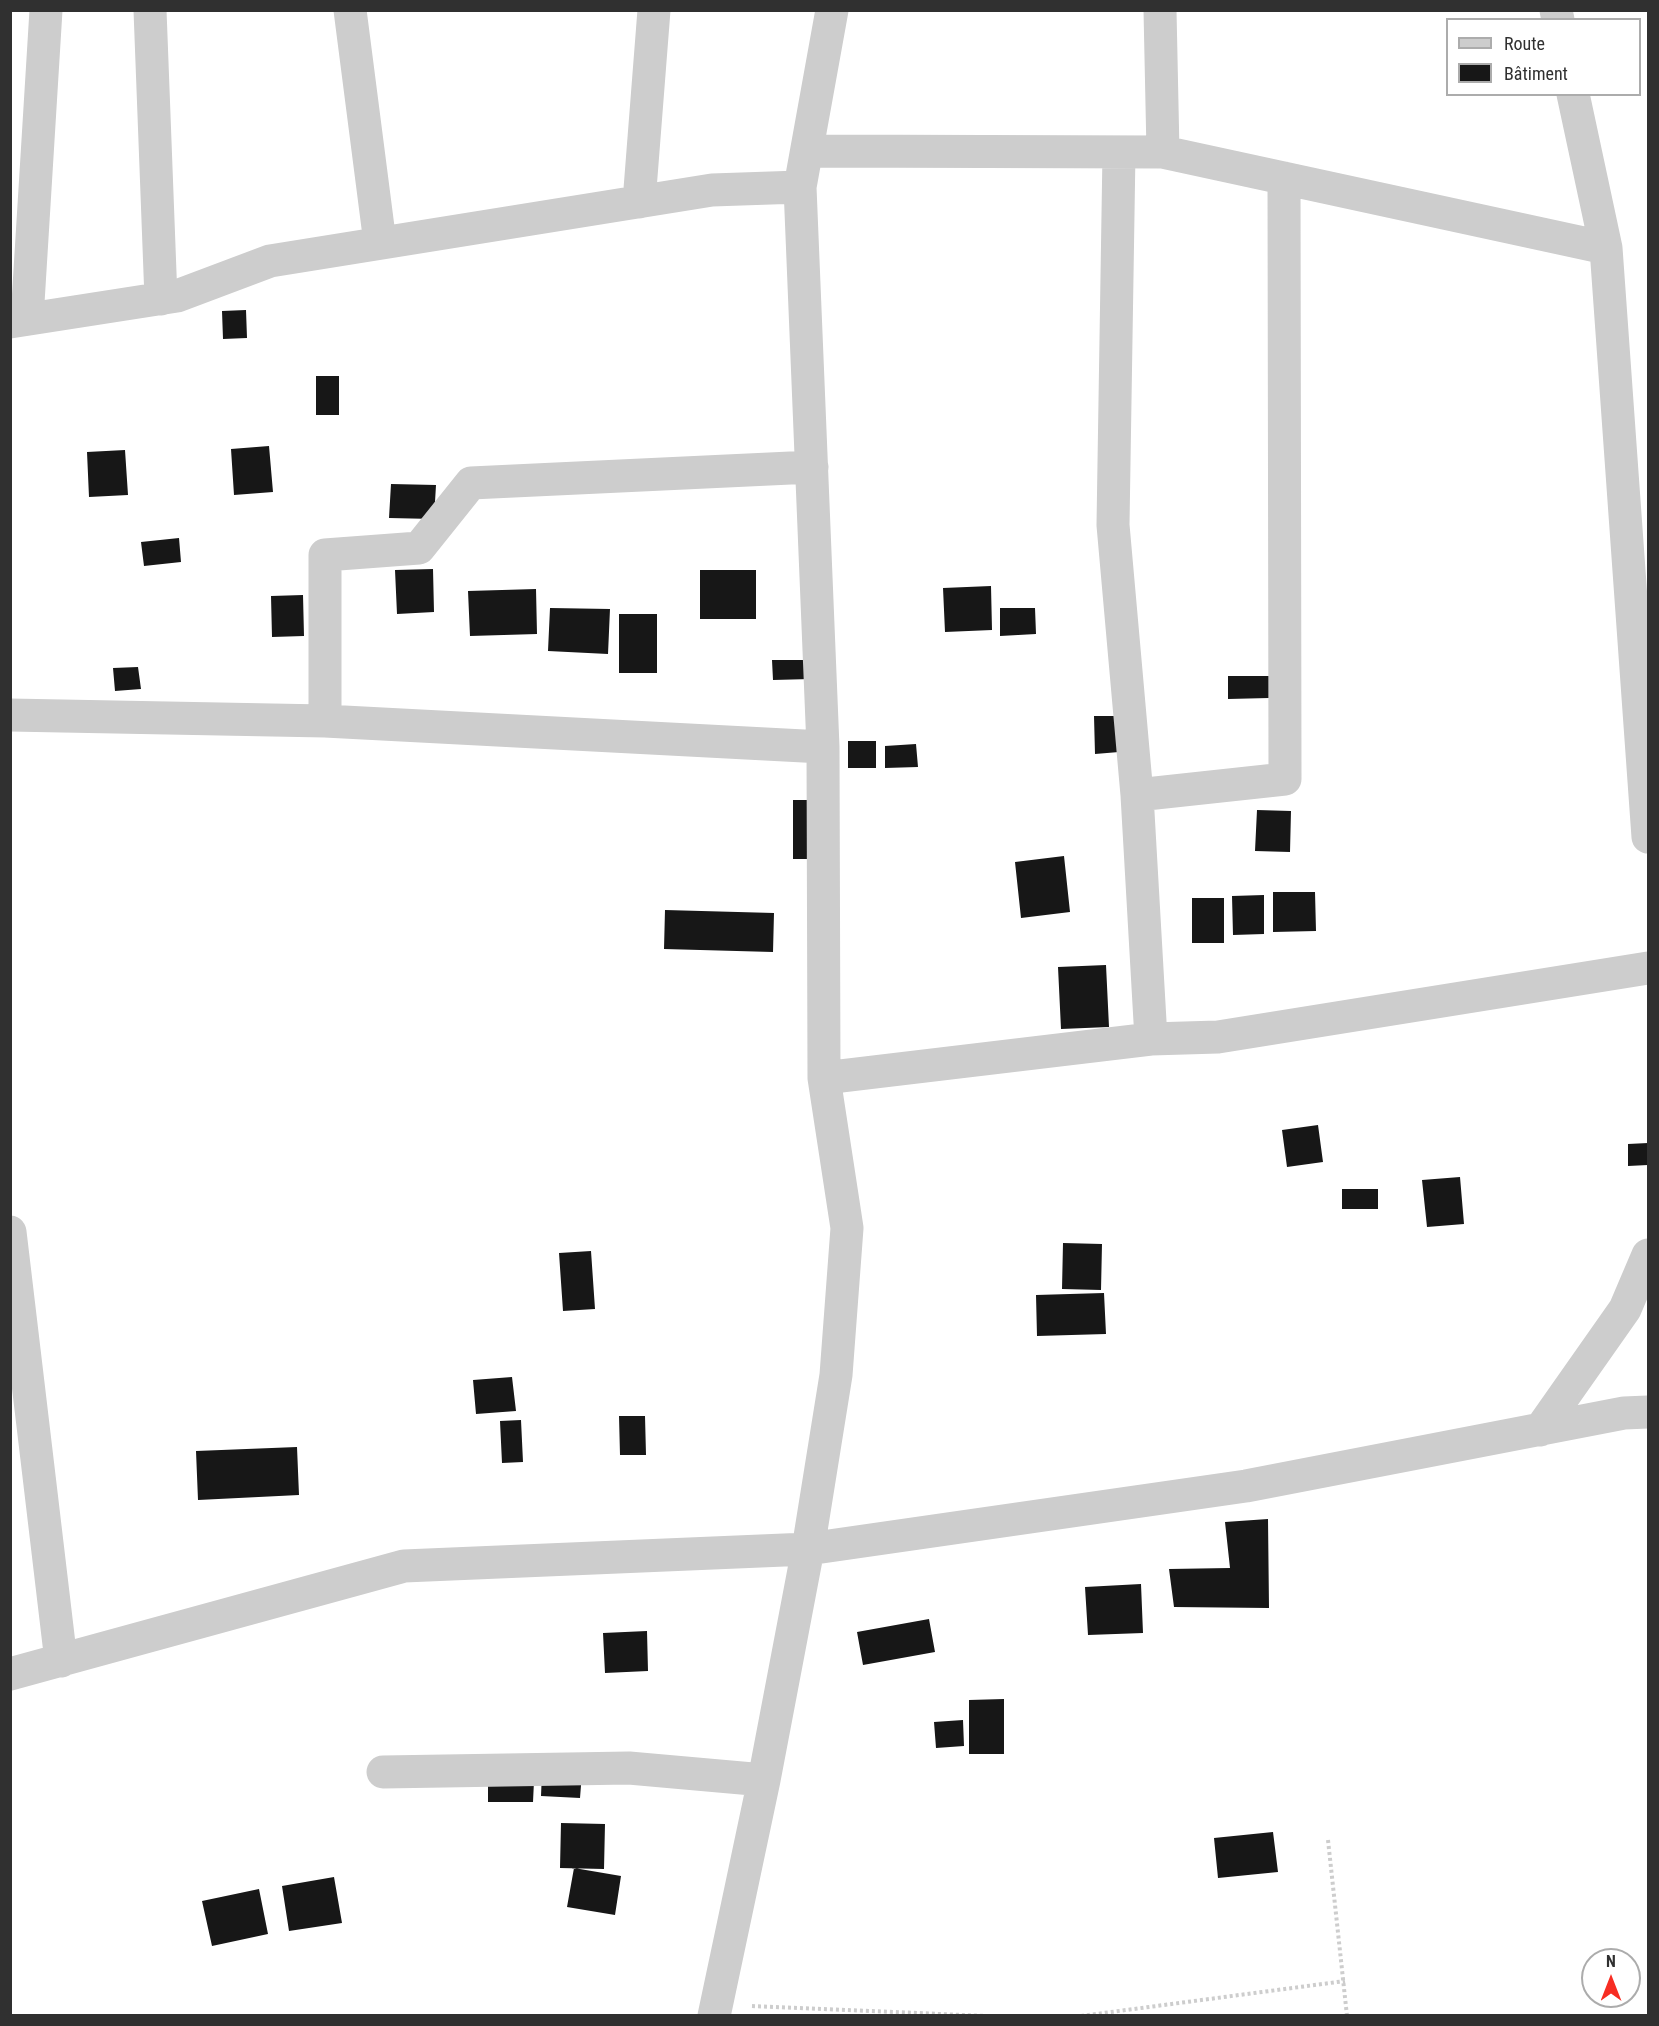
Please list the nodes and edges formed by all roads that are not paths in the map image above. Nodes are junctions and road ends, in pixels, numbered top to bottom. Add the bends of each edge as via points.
1 (46, 10) edge
2 (150, 10) edge
3 (350, 10) edge
4 (654, 10) edge
5 (832, 10) edge
6 (1160, 10) edge
7 (1573, 96) edge
8 (807, 151) junction
9 (1119, 152) junction
10 (1163, 152) junction
11 (1284, 178) junction
12 (800, 187) junction
13 (639, 202) junction
14 (380, 243) junction
15 (1606, 248) junction
16 (161, 299) junction
17 (19, 321) edge
18 (812, 466) junction
19 (10, 715) edge
20 (325, 721) junction
21 (823, 747) junction
22 (1137, 795) junction
23 (1648, 837) edge
24 (1648, 968) edge
25 (1151, 1039) junction
26 (824, 1078) junction
27 (10, 1232) edge
28 (1648, 1255) edge
29 (1648, 1412) edge
30 (1540, 1430) junction
31 (808, 1549) junction
32 (61, 1661) junction
33 (10, 1674) edge
34 (383, 1772) dead end
35 (764, 1780) junction
36 (715, 2010) edge

1 - 17 street
2 - 16 street
3 - 14 street
4 - 13 street
5 - 8 street
6 - 10 street
7 - 15 street
8 - 9 street
8 - 12 street
9 - 10 street
9 - 22 street via 1113,525
10 - 11 street
11 - 15 street
11 - 22 street via 1285,779
12 - 13 street via 712,190
12 - 18 street
13 - 14 street
14 - 16 street via 270,261
15 - 23 street
16 - 17 street
18 - 20 street via 471,483 419,548 325,555
18 - 21 street
19 - 20 street
20 - 21 street
21 - 26 street
22 - 25 street
24 - 25 street via 1218,1037
25 - 26 street
26 - 31 street via 847,1228 836,1375
27 - 32 street
28 - 30 street via 1625,1309
29 - 30 street
30 - 31 street via 1246,1486
31 - 32 street via 404,1566
31 - 35 street
32 - 33 street
34 - 35 street via 629,1768
35 - 36 street

